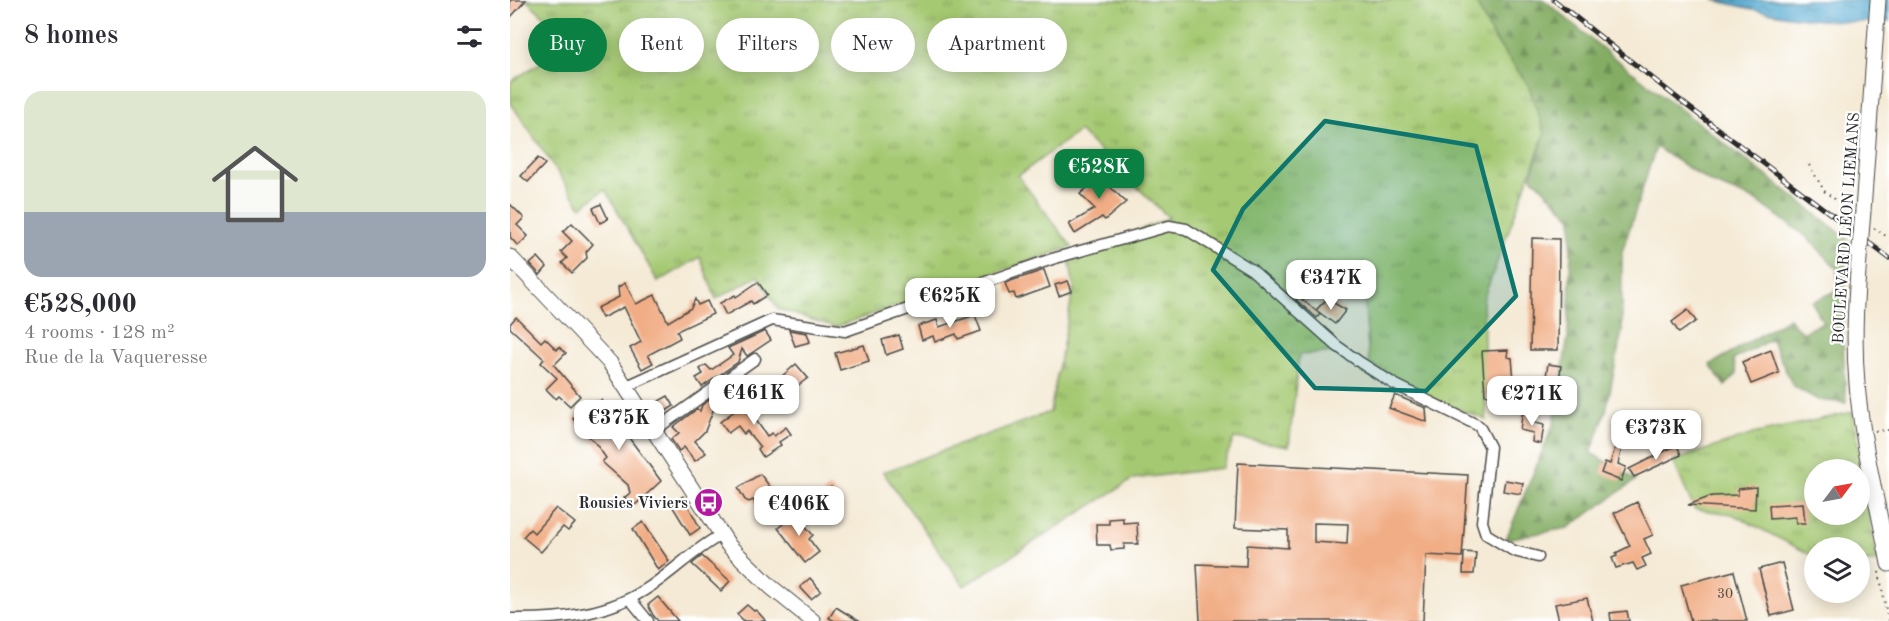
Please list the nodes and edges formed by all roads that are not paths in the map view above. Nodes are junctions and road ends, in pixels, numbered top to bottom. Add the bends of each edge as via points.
1 (1878, 0) edge
2 (510, 257) edge
3 (755, 359) dead end
4 (627, 386) junction
5 (655, 430) junction
6 (721, 535) junction
7 (1538, 556) dead end
8 (1889, 564) edge
9 (630, 599) junction
10 (510, 619) edge
11 (536, 620) edge
12 (648, 621) edge
13 (813, 621) edge

1 - 8 main road, BOULEVARD LÉON LIEMANS, bridge via 1855,323 1858,395
2 - 4 main road via 596,346
3 - 5 street
4 - 5 main road
4 - 7 street via 772,320 845,331 1052,259 1169,226 1186,229 1251,270 1361,363 1479,426 1490,447 1482,522 1486,534 1514,551
5 - 6 main road
6 - 9 street
6 - 13 main road via 771,587
9 - 11 street via 572,618
9 - 12 street
10 - 11 street

